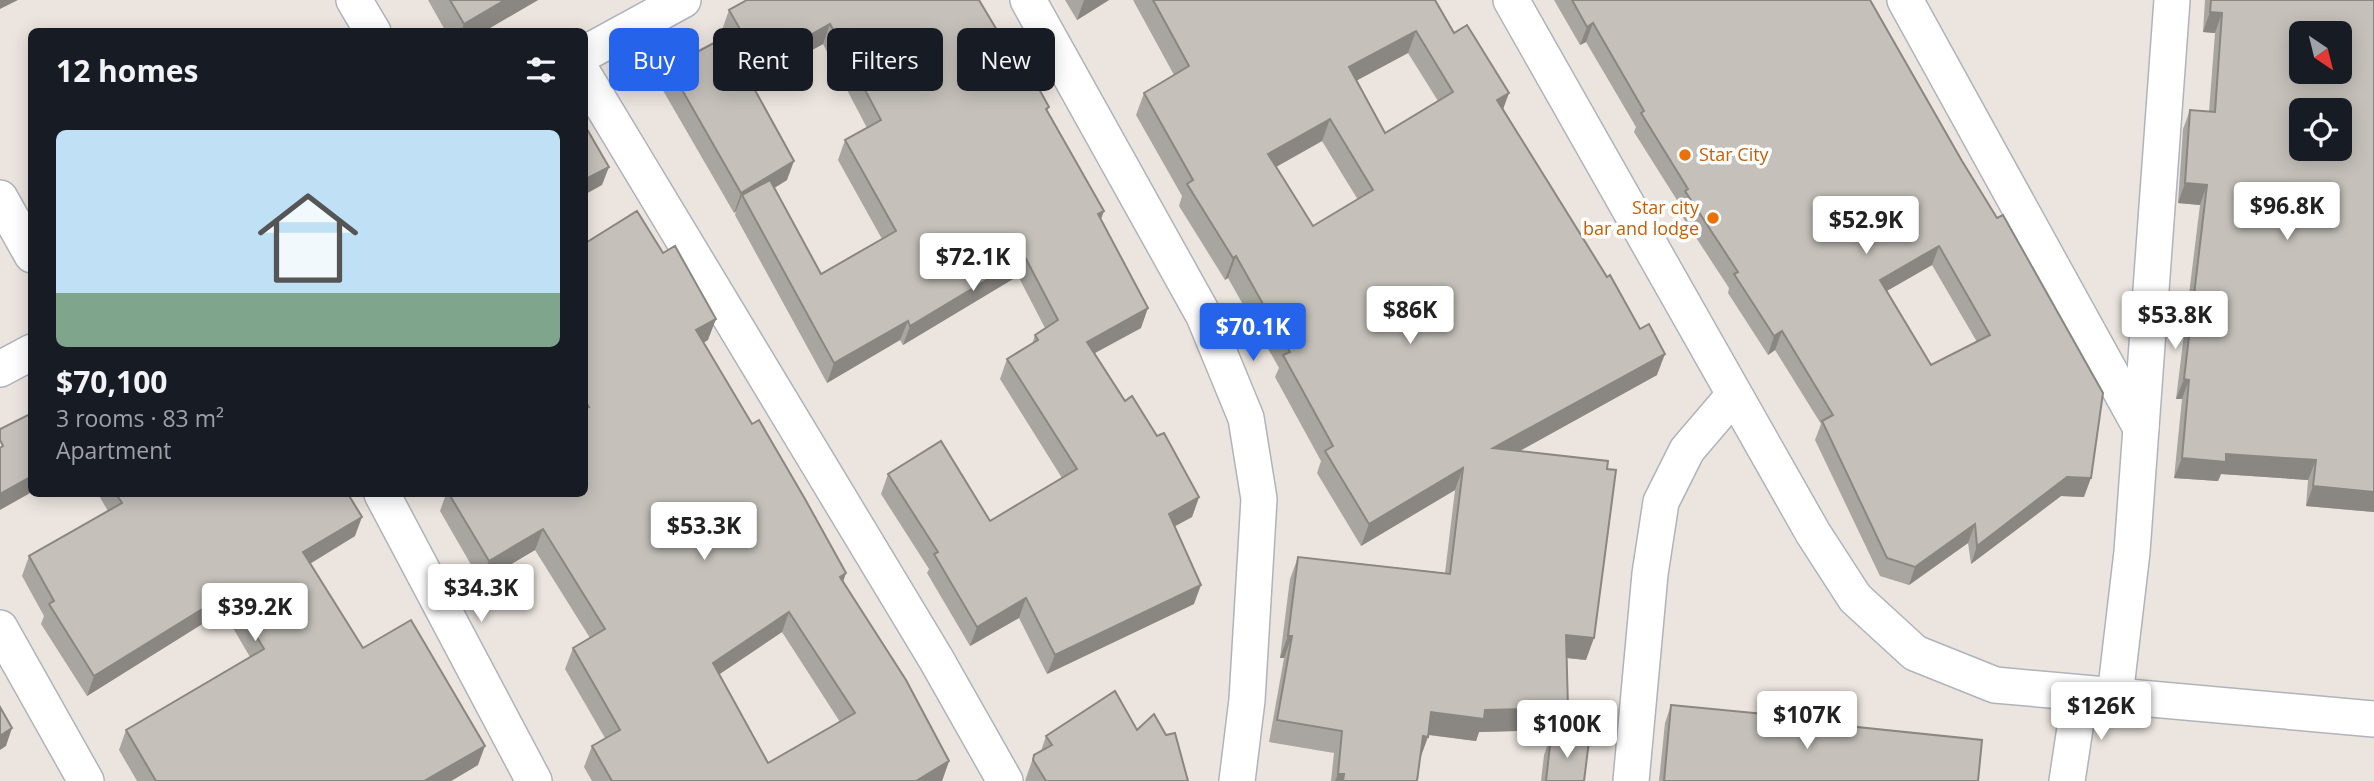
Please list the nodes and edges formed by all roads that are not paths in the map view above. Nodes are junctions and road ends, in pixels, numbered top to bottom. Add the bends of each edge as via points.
1 (354, 0) edge
2 (683, 0) edge
3 (1028, 0) edge
4 (1511, 0) edge
5 (1905, 0) edge
6 (2172, 0) edge
7 (371, 28) edge
8 (588, 52) edge
9 (588, 82) edge
10 (0, 198) edge
11 (28, 248) edge
12 (28, 354) edge
13 (0, 369) edge
14 (1734, 395) junction
15 (2141, 428) junction
16 (384, 497) edge
17 (0, 628) edge
18 (2080, 695) junction
19 (2115, 696) junction
20 (2374, 719) edge
21 (85, 781) edge
22 (534, 781) edge
23 (1005, 781) edge
24 (1237, 781) edge
25 (1631, 781) edge
26 (2067, 781) edge

1 - 7 street
2 - 8 street
3 - 24 street via 1204,316 1246,418 1259,499 1247,700
4 - 14 street
5 - 15 street
6 - 15 street
9 - 23 street
10 - 11 street
12 - 13 street
14 - 18 street via 1855,598 1915,653 1995,685
14 - 25 street via 1686,450 1661,502
15 - 19 street
16 - 22 street
17 - 21 street
18 - 19 street
18 - 26 street
19 - 20 street

